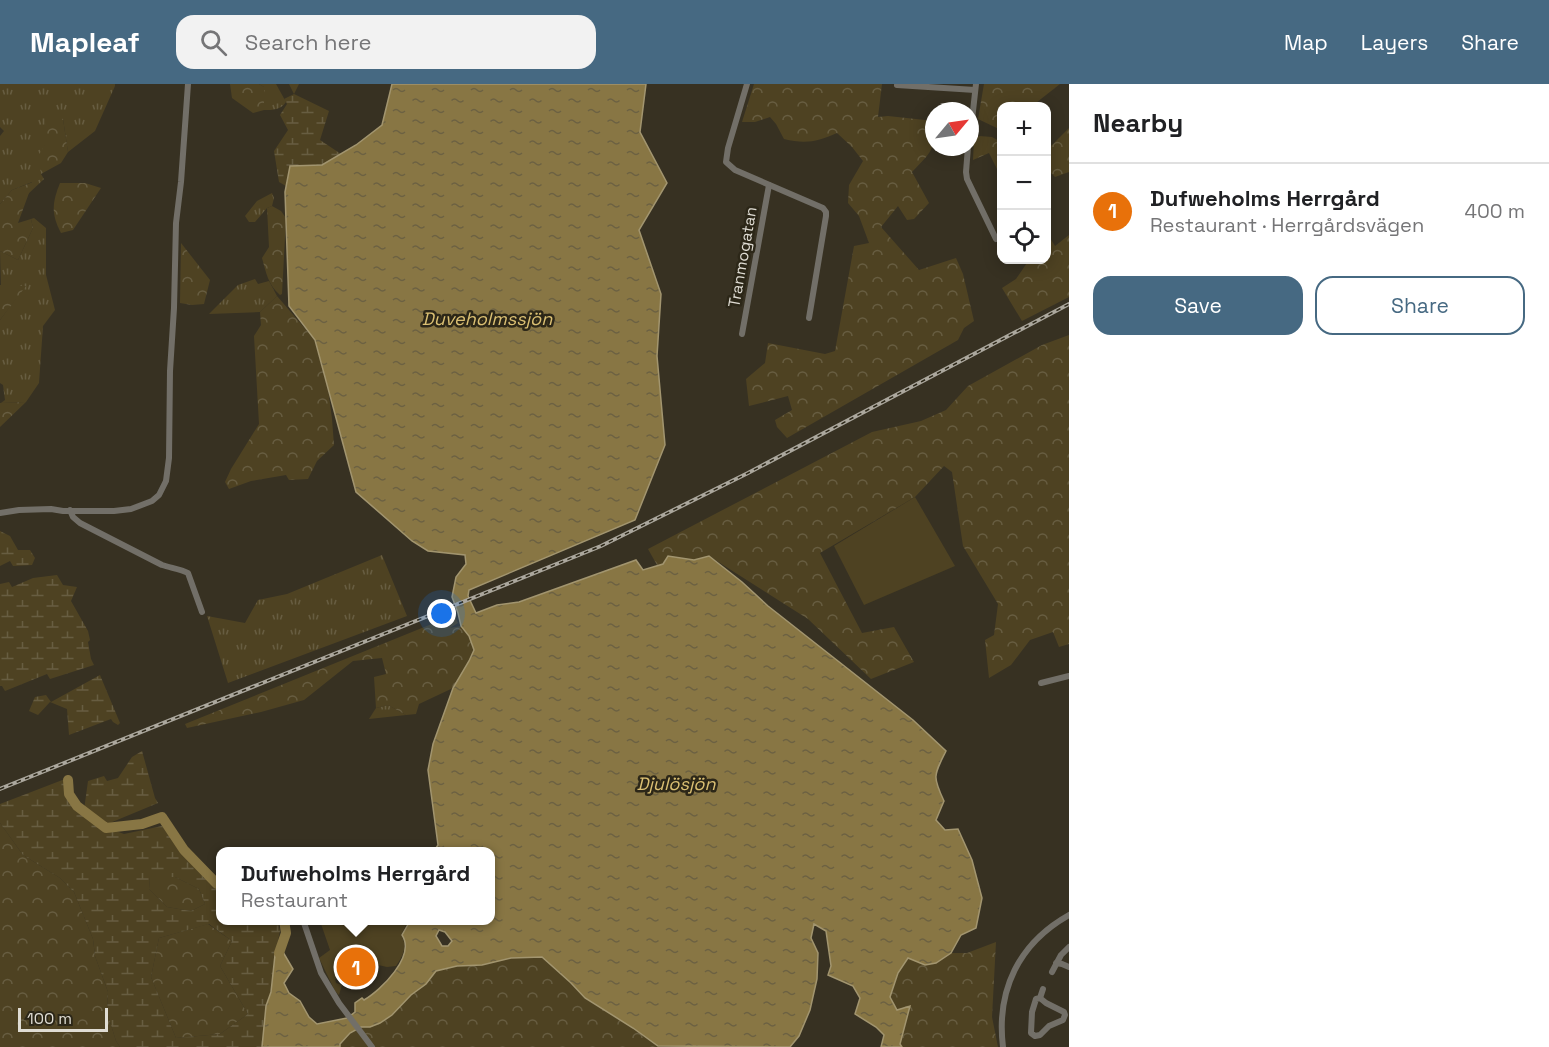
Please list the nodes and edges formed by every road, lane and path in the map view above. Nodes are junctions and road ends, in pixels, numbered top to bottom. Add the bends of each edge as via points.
1 (188, 84) edge
2 (747, 84) edge
3 (897, 85) edge
4 (975, 87) edge
5 (974, 102) edge
6 (968, 156) edge
7 (769, 185) junction
8 (996, 239) dead end
9 (809, 318) dead end
10 (742, 334) dead end
11 (70, 510) junction
12 (0, 513) edge
13 (202, 612) dead end
14 (1069, 677) edge
15 (1041, 683) dead end
16 (1069, 915) edge
17 (304, 925) edge
18 (1069, 947) edge
19 (1056, 963) junction
20 (1069, 967) edge
21 (1052, 972) dead end
22 (1043, 989) dead end
23 (1040, 998) junction
24 (372, 1047) edge
25 (1003, 1047) edge

1 - 11 street via 176,223 166,481 152,501 131,510
2 - 7 street via 726,162
3 - 4 street
4 - 5 street
6 - 8 street via 967,179
7 - 9 street via 826,212
7 - 10 street, Tranmogatan
11 - 12 street
11 - 13 street via 81,523 162,565 188,573
14 - 15 street
16 - 25 street via 1032,944 1012,976 1002,1012
17 - 24 street via 321,972
18 - 19 street
19 - 20 street
19 - 21 street
22 - 23 street
23 - 23 street via 1065,1015 1035,1036 1031,1033 1032,1012

